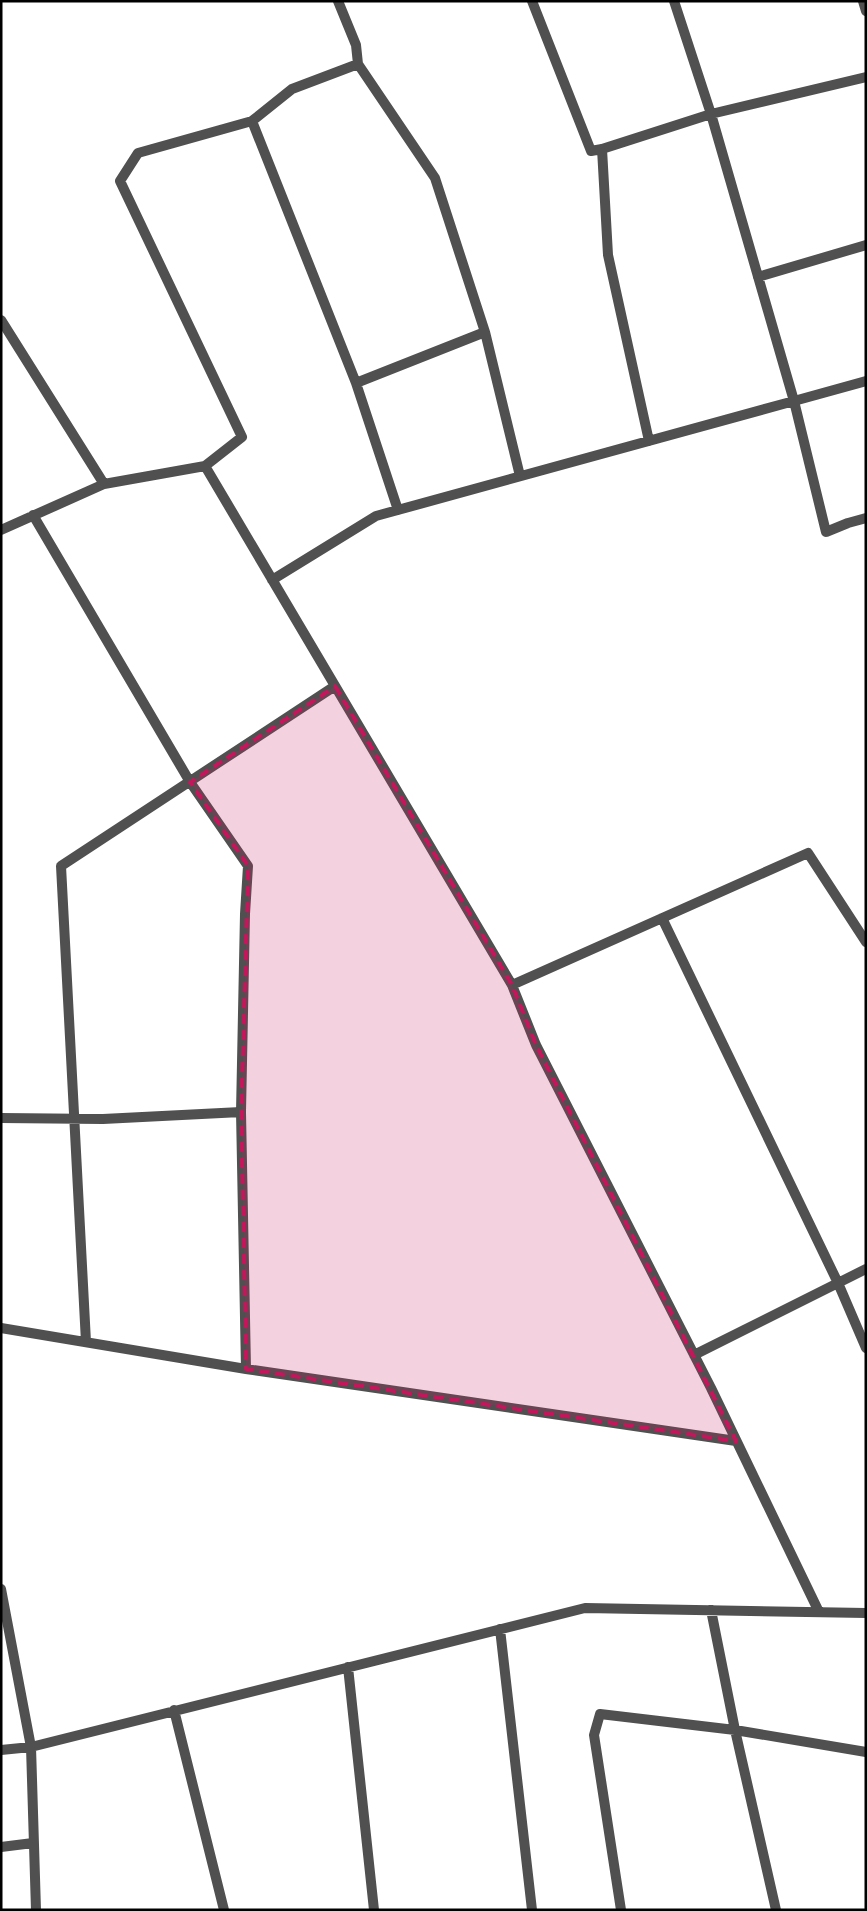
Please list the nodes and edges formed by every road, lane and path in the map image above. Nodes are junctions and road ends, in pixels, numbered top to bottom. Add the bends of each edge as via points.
1 (338, 1) edge
2 (532, 1) edge
3 (674, 1) edge
4 (863, 1) edge
5 (866, 11) edge
6 (358, 64) junction
7 (866, 77) edge
8 (711, 114) junction
9 (252, 121) junction
10 (602, 149) junction
11 (866, 245) edge
12 (758, 277) junction
13 (1, 320) edge
14 (485, 332) junction
15 (866, 382) edge
16 (356, 383) junction
17 (794, 401) junction
18 (649, 441) junction
19 (205, 466) junction
20 (520, 476) junction
21 (104, 484) junction
22 (398, 510) junction
23 (33, 515) junction
24 (866, 518) edge
25 (1, 530) edge
26 (272, 580) junction
27 (335, 686) junction
28 (190, 782) junction
29 (662, 918) junction
30 (866, 942) edge
31 (512, 984) junction
32 (241, 1112) junction
33 (1, 1118) edge
34 (74, 1119) junction
35 (866, 1269) edge
36 (838, 1283) junction
37 (1, 1328) edge
38 (86, 1342) junction
39 (866, 1348) edge
40 (694, 1355) junction
41 (246, 1369) junction
42 (736, 1441) junction
43 (1, 1590) edge
44 (711, 1610) junction
45 (819, 1612) junction
46 (866, 1613) edge
47 (500, 1629) junction
48 (348, 1667) junction
49 (174, 1710) junction
50 (735, 1730) junction
51 (31, 1747) junction
52 (1, 1750) edge
53 (866, 1752) edge
54 (33, 1843) junction
55 (1, 1847) edge
56 (36, 1910) edge
57 (224, 1910) edge
58 (374, 1910) edge
59 (532, 1910) edge
60 (621, 1910) edge
61 (776, 1910) edge

1 - 6 street via 356,45
2 - 10 street via 591,151
3 - 8 street
4 - 5 street
6 - 9 street via 292,88
6 - 14 street via 434,178
7 - 8 street
8 - 10 street
8 - 12 street
9 - 16 street
9 - 19 street via 138,153 120,182 242,437
10 - 18 street via 608,255
11 - 12 street
12 - 17 street
13 - 21 street
14 - 16 street
14 - 20 street
15 - 17 street
16 - 22 street
17 - 18 street
17 - 24 street via 826,532
18 - 20 street
19 - 21 street
19 - 26 street
20 - 22 street
21 - 23 street
22 - 26 street via 376,516
23 - 25 street
23 - 28 street
26 - 27 street
27 - 28 street
27 - 31 street
28 - 32 street via 248,866
28 - 34 street via 60,866
29 - 30 street via 808,853
29 - 31 street
29 - 36 street
31 - 40 street via 536,1045
32 - 34 street
32 - 41 street
33 - 34 street
34 - 38 street
35 - 36 street
36 - 39 street
36 - 40 street
37 - 38 street
38 - 41 street
40 - 42 street
41 - 42 street
42 - 45 street
43 - 51 street
44 - 45 street
44 - 47 street via 585,1608
44 - 50 street
45 - 46 street
47 - 48 street
47 - 59 street
48 - 49 street
48 - 58 street
49 - 51 street
49 - 57 street
50 - 53 street
50 - 60 street via 600,1714 594,1735
50 - 61 street
51 - 52 street
51 - 54 street
54 - 55 street
54 - 56 street

